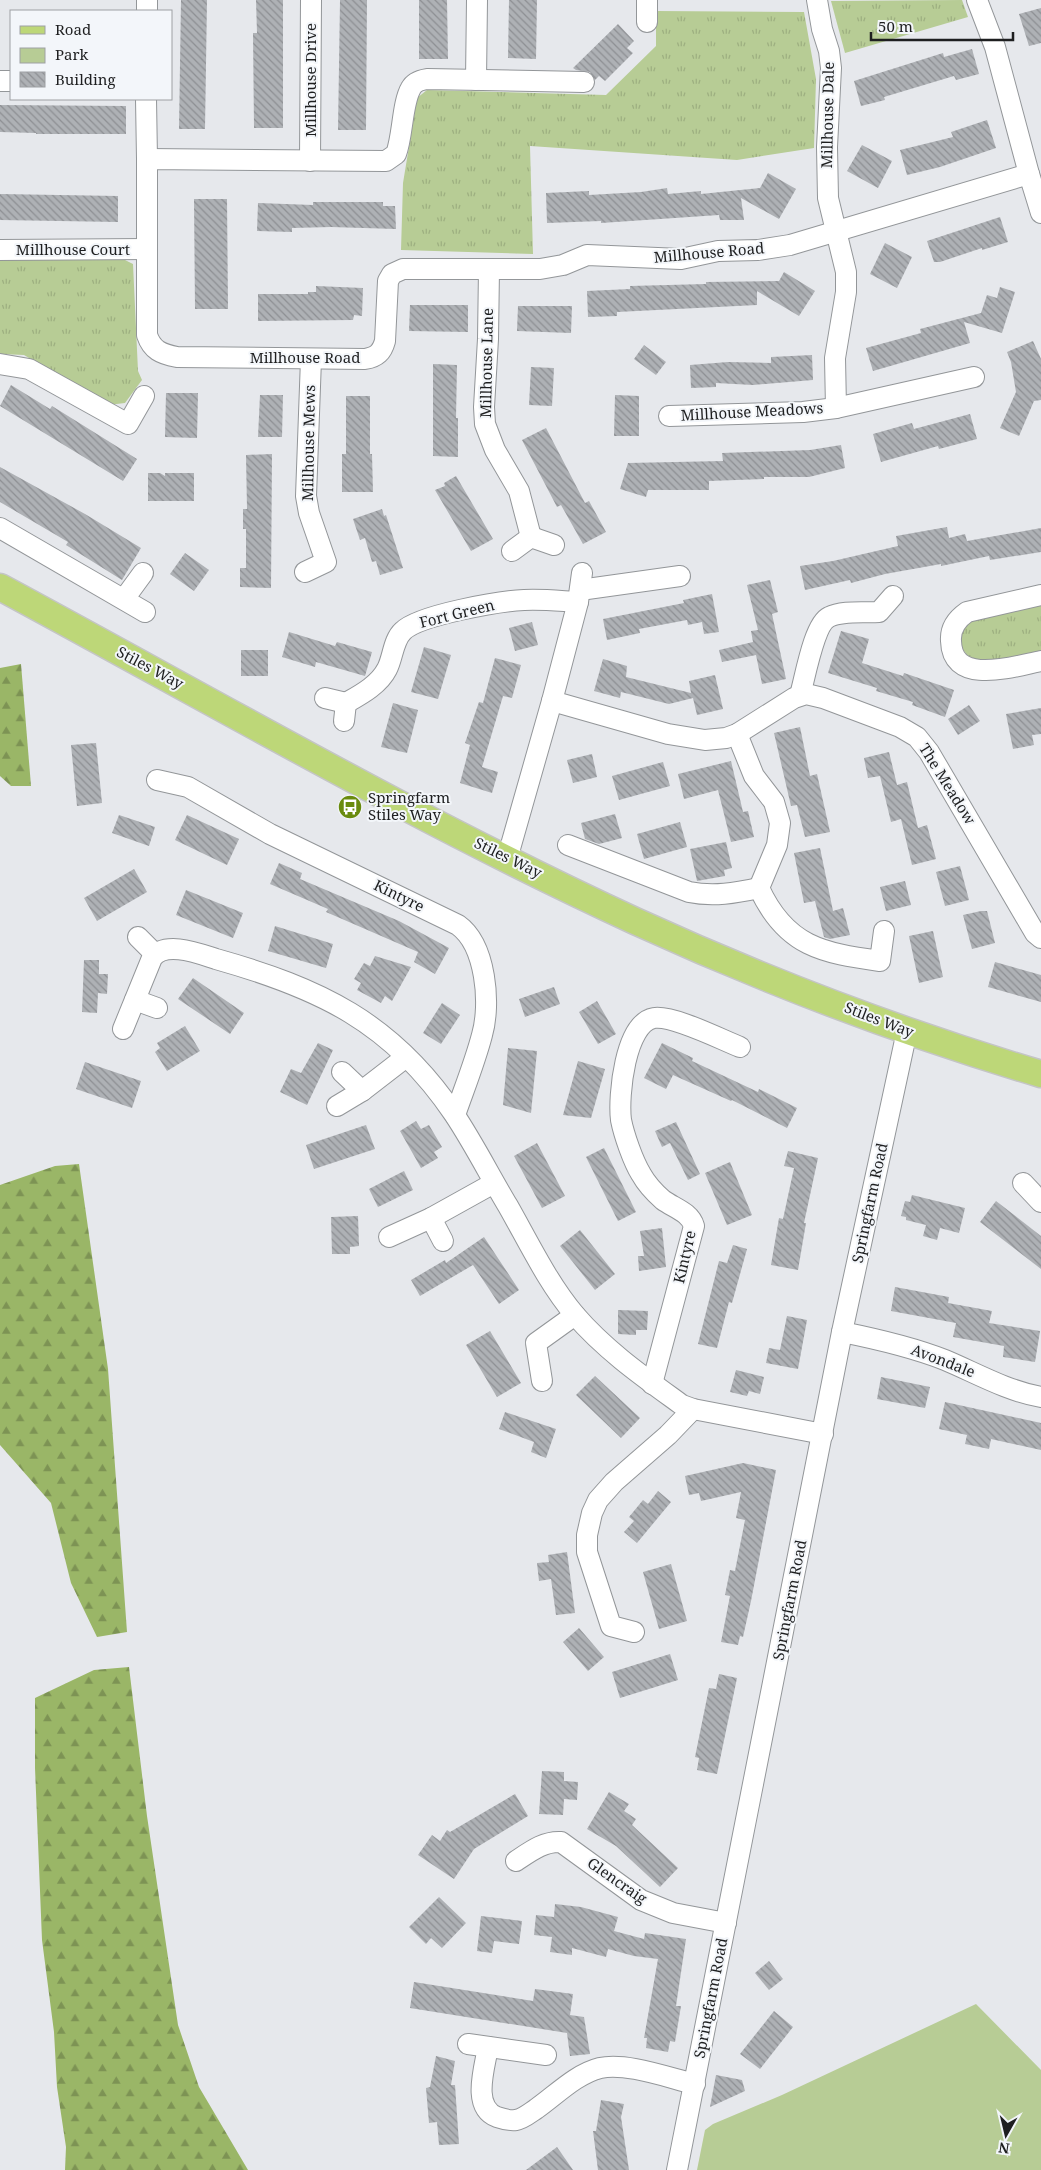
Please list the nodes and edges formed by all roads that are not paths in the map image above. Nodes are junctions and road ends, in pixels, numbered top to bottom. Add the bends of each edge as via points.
1 (311, 0) edge
2 (477, 0) edge
3 (647, 0) edge
4 (817, 0) edge
5 (977, 0) edge
6 (647, 22) dead end
7 (476, 80) junction
8 (584, 82) dead end
9 (146, 100) edge
10 (147, 159) junction
11 (310, 161) junction
12 (1029, 174) junction
13 (1041, 214) edge
14 (837, 231) junction
15 (147, 249) junction
16 (0, 250) edge
17 (489, 269) junction
18 (311, 359) junction
19 (0, 364) edge
20 (974, 377) dead end
21 (144, 396) dead end
22 (836, 408) junction
23 (669, 416) dead end
24 (0, 528) edge
25 (531, 537) junction
26 (554, 545) dead end
27 (512, 551) dead end
28 (305, 572) dead end
29 (143, 573) dead end
30 (680, 576) dead end
31 (0, 587) edge
32 (580, 588) junction
33 (1041, 595) edge
34 (892, 596) dead end
35 (124, 600) junction
36 (145, 612) dead end
37 (1041, 661) edge
38 (800, 695) junction
39 (325, 698) dead end
40 (552, 702) junction
41 (737, 734) junction
42 (157, 780) dead end
43 (568, 844) dead end
44 (507, 858) junction
45 (760, 888) junction
46 (884, 931) dead end
47 (138, 938) dead end
48 (1041, 938) edge
49 (155, 954) junction
50 (135, 1000) junction
51 (156, 1008) dead end
52 (123, 1029) dead end
53 (907, 1031) junction
54 (740, 1047) dead end
55 (406, 1058) junction
56 (342, 1072) dead end
57 (1041, 1074) edge
58 (362, 1090) junction
59 (337, 1106) dead end
60 (455, 1115) junction
61 (494, 1183) junction
62 (1023, 1183) dead end
63 (1041, 1202) edge
64 (431, 1218) junction
65 (389, 1237) dead end
66 (443, 1240) dead end
67 (576, 1315) junction
68 (842, 1332) junction
69 (542, 1381) dead end
70 (652, 1384) junction
71 (1041, 1397) edge
72 (693, 1410) junction
73 (823, 1434) junction
74 (634, 1632) dead end
75 (516, 1861) dead end
76 (726, 1923) junction
77 (468, 2044) dead end
78 (488, 2047) junction
79 (546, 2055) dead end
80 (695, 2084) junction
81 (677, 2170) edge

1 - 11 street, Millhouse Drive
2 - 7 street
3 - 6 street
4 - 14 street, Millhouse Dale via 831,68 827,186
5 - 12 street via 995,47
7 - 8 street
7 - 11 street via 427,79 414,84 408,93 398,148 391,159 379,162
9 - 10 street, Millhouse Road
10 - 11 street
10 - 15 street, Millhouse Road
12 - 13 street
12 - 14 street, Millhouse Road
14 - 17 street, Millhouse Road via 790,245 718,251 681,259 587,256 552,268
14 - 22 street, Millhouse Meadows via 846,272 846,292 835,358
15 - 16 street, Millhouse Court
15 - 18 street, Millhouse Road via 147,334 155,349 177,357
17 - 18 street, Millhouse Road via 397,270 388,281 385,341 378,354 365,359
17 - 25 street, Millhouse Lane via 485,424 495,450 519,491
18 - 28 street, Millhouse Mews via 306,496 326,562
19 - 21 street via 29,369 128,424
20 - 22 street, Millhouse Meadows
22 - 23 street, Millhouse Meadows
24 - 35 street
25 - 26 street
25 - 27 street
29 - 35 street
30 - 32 street
31 - 44 main road, Stiles Way via 400,804
32 - 39 street, Fort Green via 431,618 410,626 400,635 381,678 345,712
32 - 40 street
33 - 37 street via 967,612 954,625 951,643 955,655 965,666 979,671
34 - 38 street via 879,612 836,614 823,620
35 - 36 street
38 - 41 street
38 - 48 street, The Meadow via 823,698 900,726 923,743 1035,933
40 - 41 street via 682,737 706,740
40 - 44 street
41 - 45 street via 754,776 774,802 780,823 777,845
42 - 60 street, Kintyre via 188,787 270,834 467,931 484,973 485,1015 483,1034
43 - 45 street via 701,895
44 - 53 main road, Stiles Way via 636,921
45 - 46 street via 771,910 788,929 811,946 826,952 880,961
47 - 49 street
49 - 50 street
49 - 55 street via 172,949 212,957 301,986 359,1017
50 - 51 street
50 - 52 street
53 - 57 main road, Stiles Way
53 - 68 street, Springfarm Road
54 - 70 street, Kintyre via 674,1020 656,1018 639,1026 629,1050 620,1103 626,1136 641,1174 663,1199 690,1217 694,1226
55 - 58 street
55 - 60 street via 433,1085
56 - 58 street
58 - 59 street
60 - 61 street
61 - 64 street
61 - 67 street via 551,1283
62 - 63 street
64 - 65 street
64 - 66 street
67 - 69 street via 536,1343
67 - 70 street via 612,1352
68 - 71 street, Avondale via 887,1340
68 - 73 street, Springfarm Road
70 - 72 street
72 - 73 street
72 - 74 street via 614,1482 598,1500 588,1526 589,1560 611,1626
73 - 76 street, Springfarm Road
75 - 76 street, Glencraig via 537,1847 552,1841 561,1842 641,1900 673,1912
76 - 80 street, Springfarm Road
77 - 78 street
78 - 79 street
78 - 80 street via 482,2088 484,2102 492,2114 508,2120 526,2116 579,2078 605,2067 624,2068
80 - 81 street, Springfarm Road

